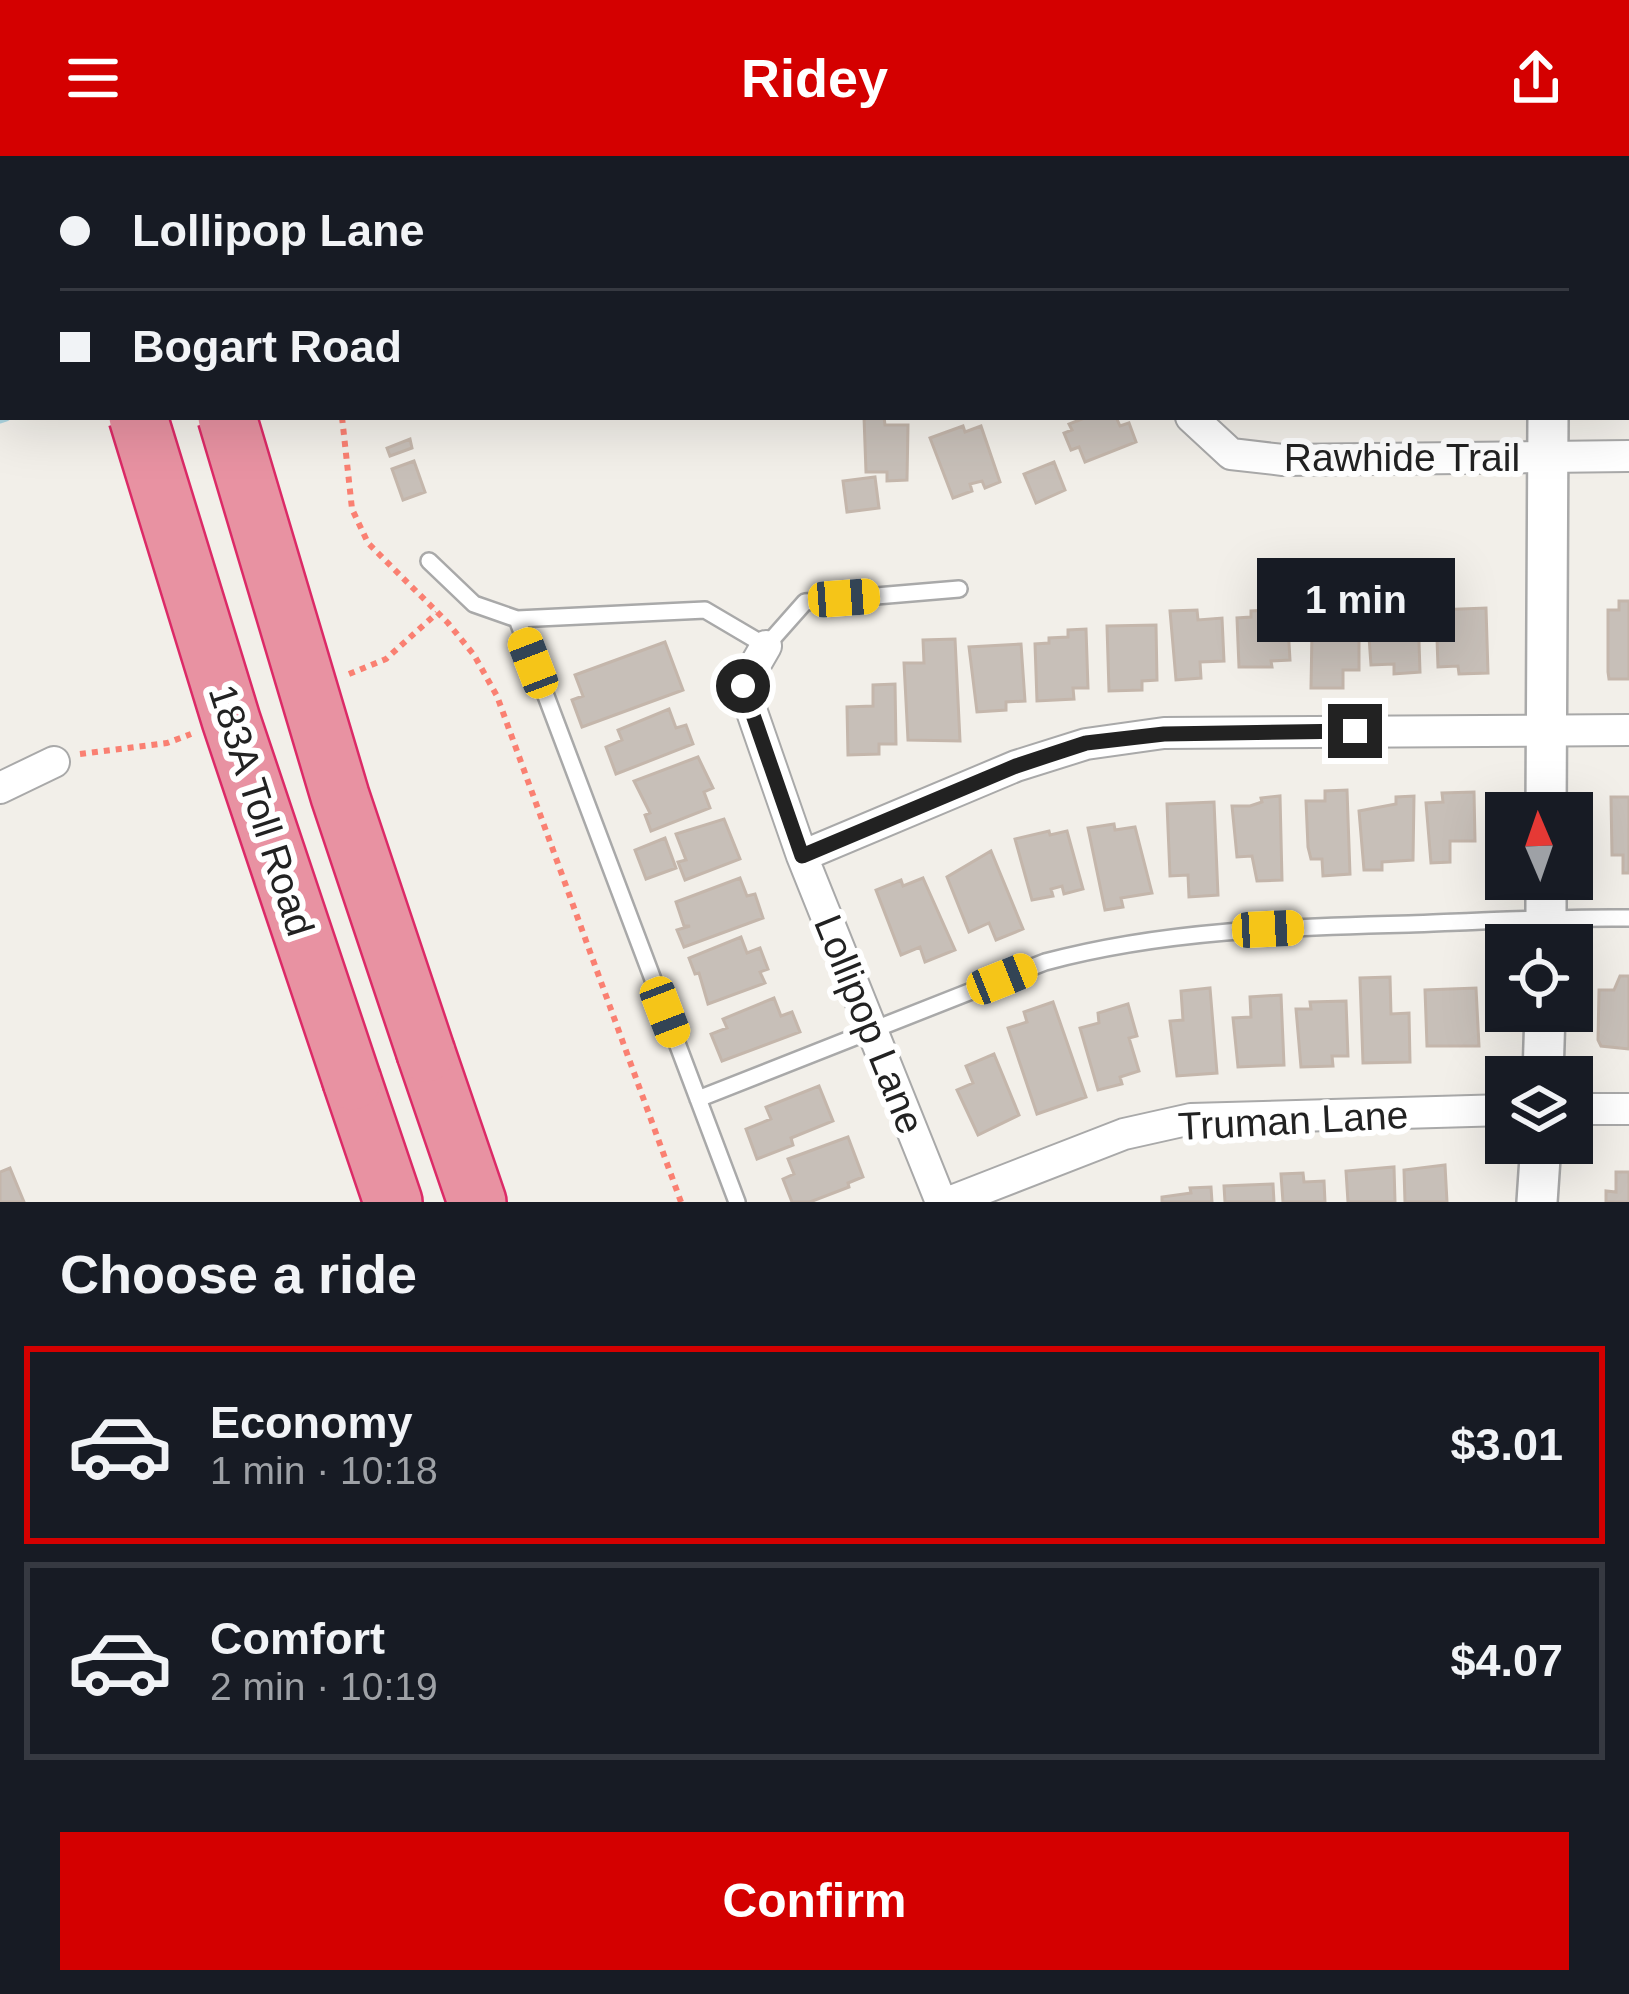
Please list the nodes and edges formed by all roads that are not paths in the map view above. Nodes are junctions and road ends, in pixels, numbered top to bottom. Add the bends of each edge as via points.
1 (139, 420) edge
2 (228, 420) edge
3 (1194, 420) edge
4 (1547, 436) edge
5 (1629, 456) edge
6 (429, 561) dead end
7 (958, 589) dead end
8 (517, 619) junction
9 (766, 646) junction
10 (1545, 728) junction
11 (1629, 730) edge
12 (54, 762) road end
13 (0, 788) edge
14 (1546, 792) edge
15 (802, 856) junction
16 (1629, 918) edge
17 (1593, 924) edge
18 (1485, 932) edge
19 (874, 1031) junction
20 (698, 1100) junction
21 (1593, 1109) edge
22 (1629, 1109) edge
23 (1485, 1111) edge
24 (1539, 1164) edge
25 (393, 1202) edge
26 (477, 1202) edge
27 (737, 1202) edge
28 (945, 1202) edge
29 (1537, 1202) edge

1 - 25 highway, 183A Toll Road, bridge
2 - 26 highway, 183A Toll Road, bridge via 340,796
3 - 4 street, Rawhide Trail via 1231,454 1266,458
4 - 5 street, Rawhide Trail
4 - 10 street
6 - 8 lane via 474,604
7 - 9 lane via 805,602
8 - 9 lane via 705,610
8 - 20 lane
9 - 15 street, Lollipop Lane via 743,686
10 - 11 street
10 - 14 street
10 - 15 street via 1164,734 1086,743
12 - 13 street
15 - 19 street, Lollipop Lane
16 - 17 lane
18 - 19 lane via 1184,934 1100,947
19 - 20 lane
19 - 28 street, Lollipop Lane
20 - 27 lane
21 - 22 street
23 - 28 street, Truman Lane via 1190,1119 1124,1134
24 - 29 street

